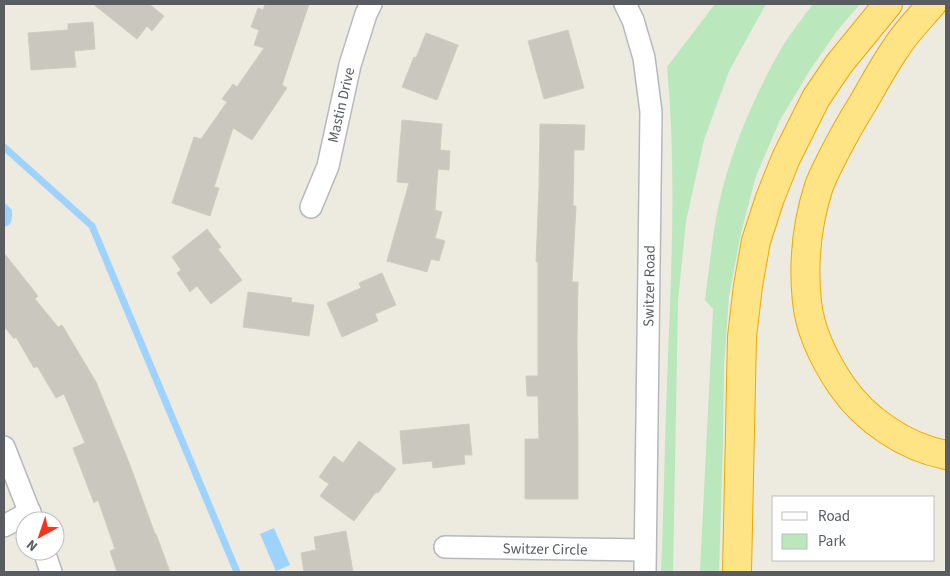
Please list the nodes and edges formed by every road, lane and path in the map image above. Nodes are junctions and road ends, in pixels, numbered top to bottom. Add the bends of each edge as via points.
1 (371, 4) edge
2 (625, 4) edge
3 (888, 4) edge
4 (932, 4) edge
5 (312, 207) dead end
6 (4, 447) edge
7 (946, 455) edge
8 (29, 511) edge
9 (445, 547) dead end
10 (645, 550) junction
11 (644, 572) edge
12 (737, 572) edge

1 - 5 street, Mastin Drive via 350,65 328,166
2 - 10 street, Switzer Road via 644,58 651,112
3 - 12 highway via 816,98 786,158 756,241 742,337
4 - 7 highway via 897,46 843,135 819,185 809,229 806,274 807,304 821,352 849,396 886,429 912,444
6 - 8 street
9 - 10 street, Switzer Circle
10 - 11 street, Switzer Road

